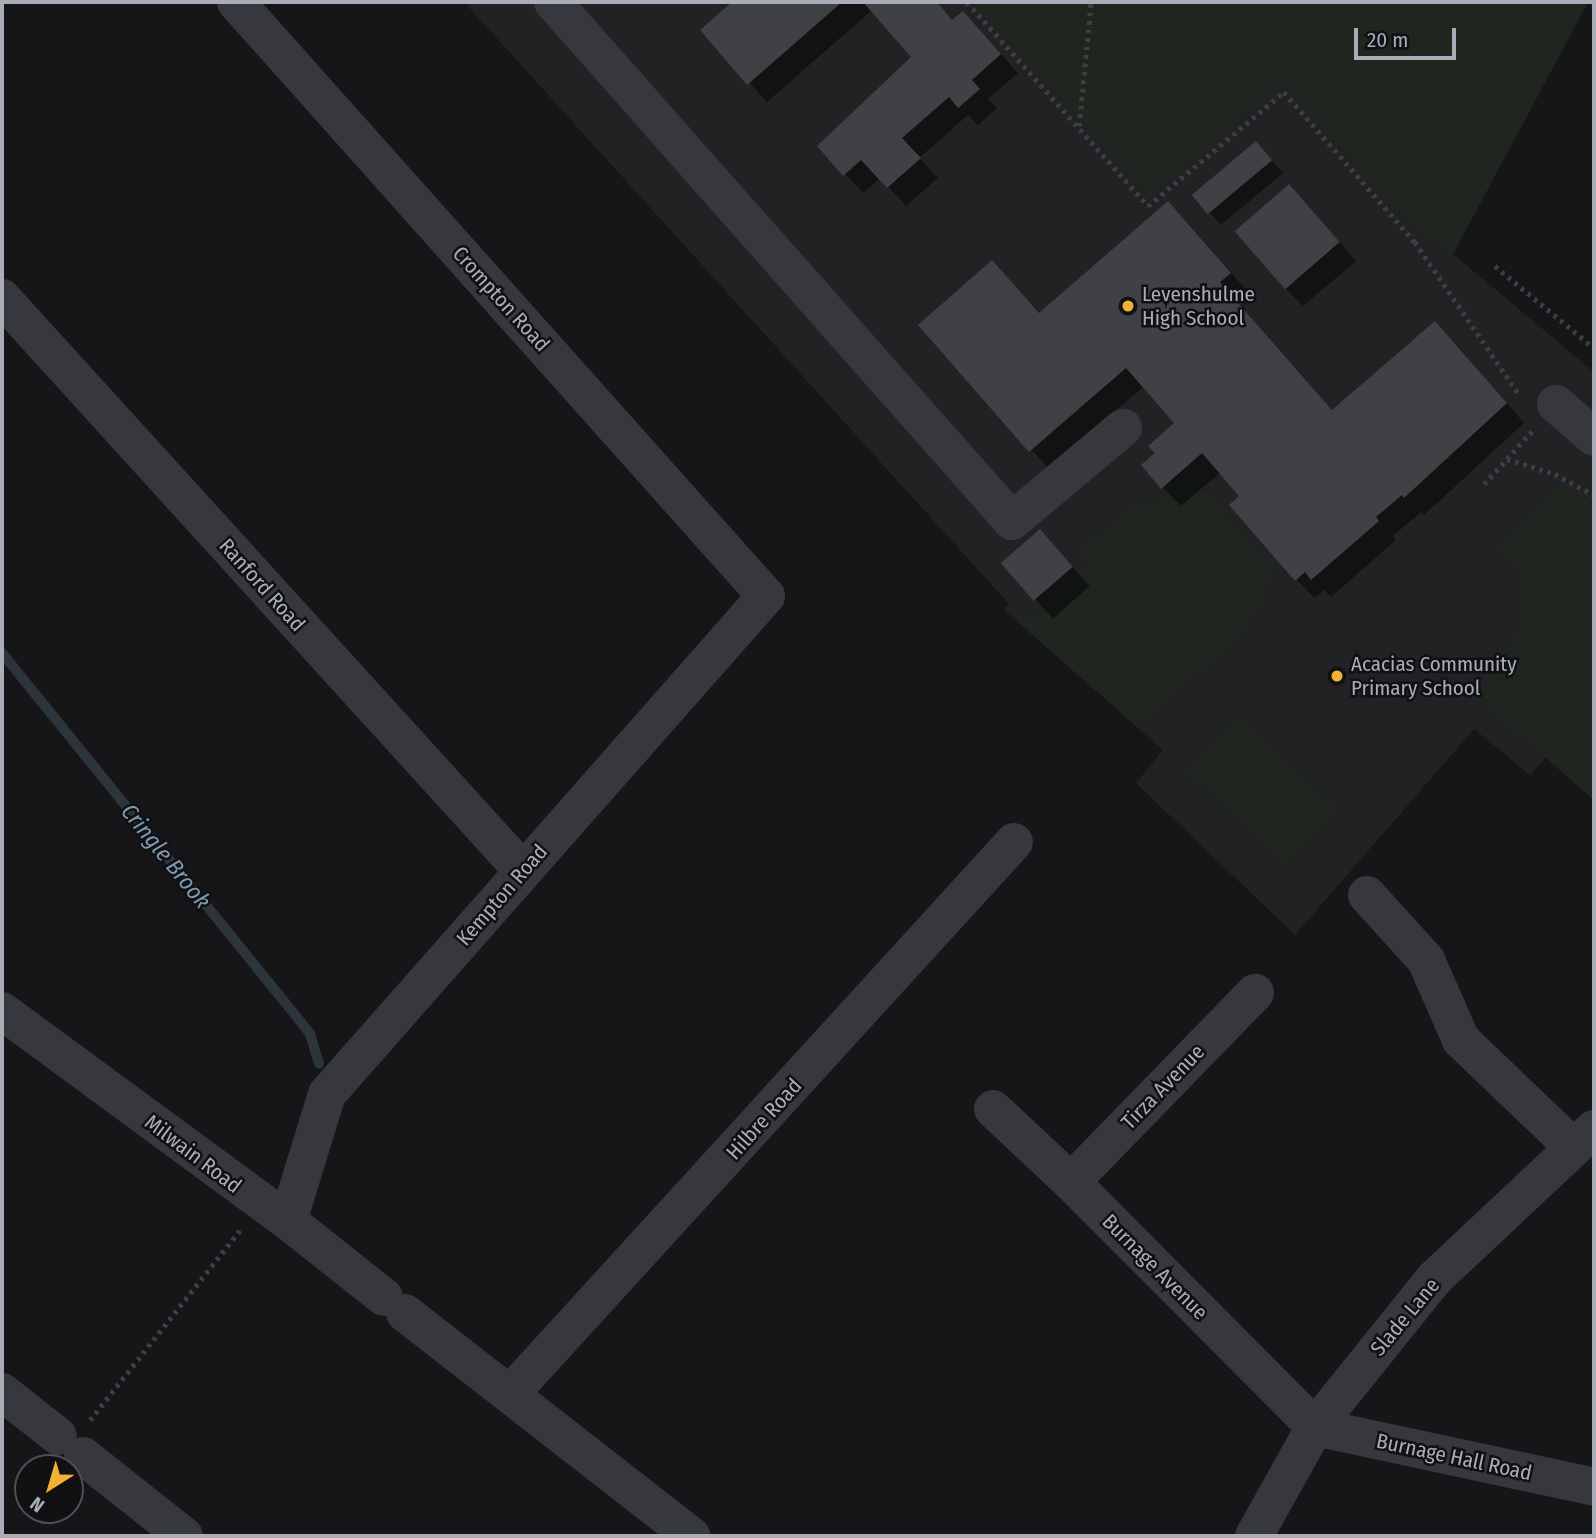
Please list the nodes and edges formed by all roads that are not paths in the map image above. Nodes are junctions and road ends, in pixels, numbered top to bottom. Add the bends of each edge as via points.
1 (236, 2) edge
2 (553, 2) edge
3 (2, 299) edge
4 (1548, 413) road end
5 (1123, 428) dead end
6 (1594, 437) edge
7 (766, 596) joint
8 (1014, 842) dead end
9 (523, 872) junction
10 (1367, 895) dead end
11 (1255, 993) dead end
12 (2, 1011) edge
13 (993, 1109) dead end
14 (1584, 1139) edge
15 (1071, 1182) junction
16 (275, 1213) junction
17 (2, 1392) edge
18 (511, 1393) junction
19 (1315, 1427) junction
20 (1594, 1487) edge
21 (184, 1536) edge
22 (691, 1536) edge
23 (1254, 1536) edge

1 - 7 street, Crompton Road
2 - 5 street via 1012,521
3 - 9 street, Ranford Road
4 - 6 street
7 - 9 street, Kempton Road
8 - 18 street, Hilbre Road
9 - 16 street, Kempton Road via 327,1094
10 - 14 street via 1426,960 1461,1040
11 - 15 street, Tirza Avenue
12 - 16 street, Milwain Road
13 - 15 street, Burnage Avenue
14 - 19 street, Slade Lane via 1434,1279
15 - 19 street, Burnage Avenue
16 - 18 street, Milwain Road
17 - 21 street via 76,1438
18 - 22 street, Milwain Road
19 - 20 street, Burnage Hall Road
19 - 23 street, Slade Lane

